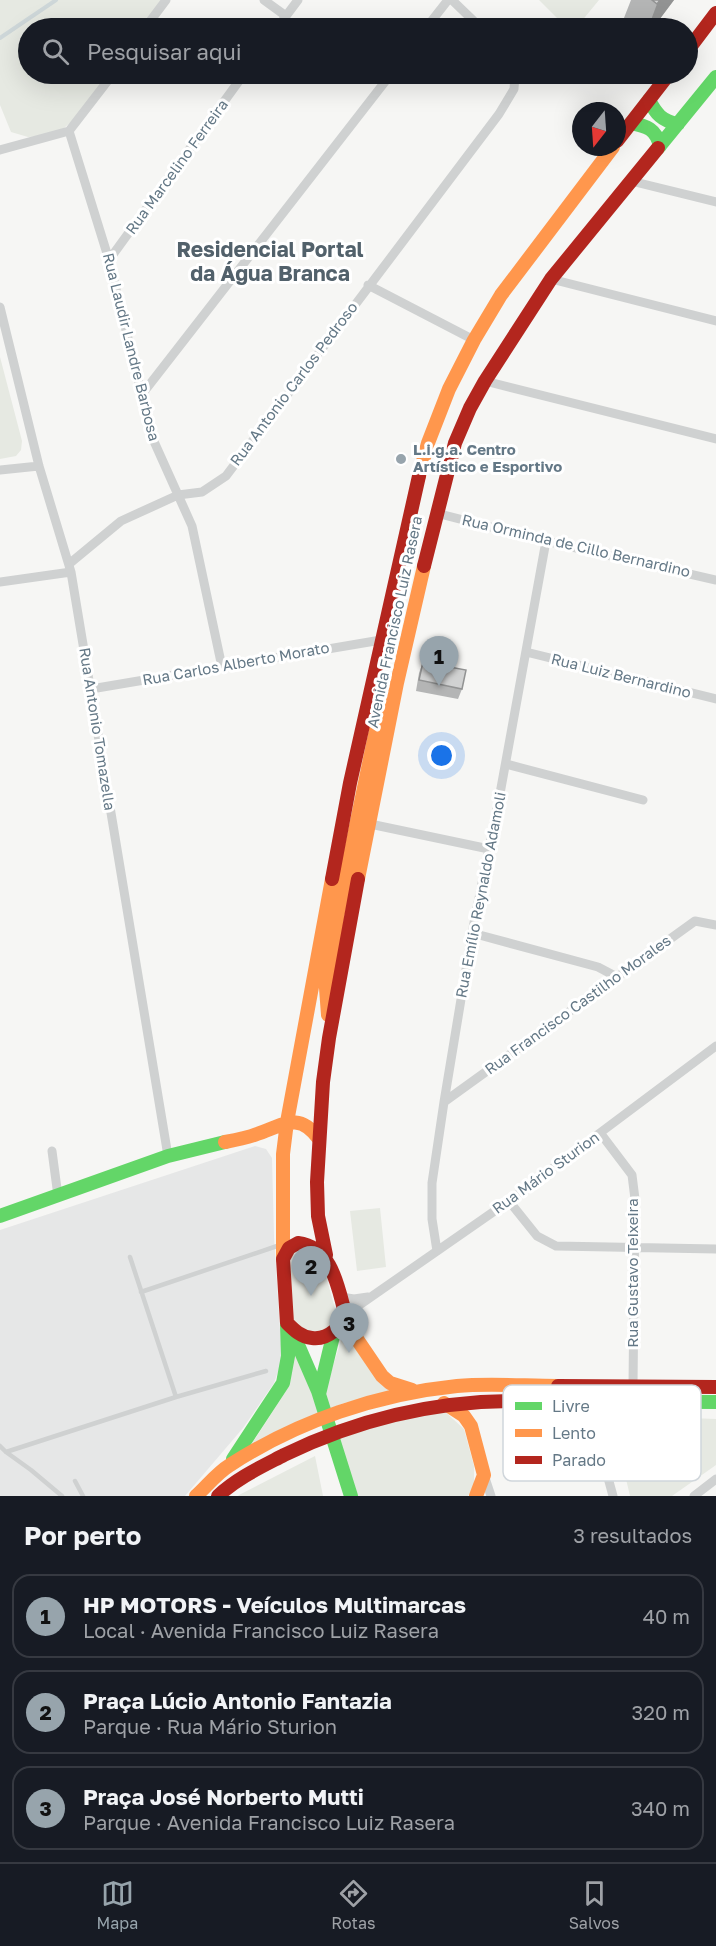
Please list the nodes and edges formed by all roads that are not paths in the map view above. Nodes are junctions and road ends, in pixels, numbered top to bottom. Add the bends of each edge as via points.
1 (166, 0) edge
2 (264, 0) edge
3 (298, 0) edge
4 (450, 0) edge
5 (716, 13) edge
6 (286, 16) joint
7 (152, 18) edge
8 (435, 18) edge
9 (470, 18) edge
10 (698, 36) edge
11 (716, 77) edge
12 (105, 84) edge
13 (237, 84) edge
14 (383, 84) edge
15 (514, 84) edge
16 (661, 84) edge
17 (710, 94) edge
18 (649, 100) junction
19 (631, 123) junction
20 (678, 124) junction
21 (626, 129) edge
22 (69, 131) junction
23 (660, 146) junction
24 (0, 150) edge
25 (606, 156) edge
26 (631, 181) junction
27 (716, 202) edge
28 (109, 260) junction
29 (551, 279) junction
30 (368, 285) junction
31 (0, 307) edge
32 (716, 321) edge
33 (474, 340) junction
34 (485, 381) junction
35 (449, 389) junction
36 (142, 393) junction
37 (470, 408) junction
38 (716, 439) edge
39 (455, 442) junction
40 (428, 443) junction
41 (39, 466) junction
42 (0, 470) edge
43 (178, 495) junction
44 (436, 513) junction
45 (546, 541) junction
46 (70, 568) junction
47 (716, 580) edge
48 (0, 582) edge
49 (381, 640) junction
50 (526, 652) junction
51 (222, 667) junction
52 (397, 683) junction
53 (91, 689) junction
54 (716, 699) edge
55 (506, 764) junction
56 (643, 800) dead end
57 (370, 824) junction
58 (489, 849) junction
59 (716, 925) edge
60 (472, 933) junction
61 (617, 977) junction
62 (329, 1038) junction
63 (716, 1046) edge
64 (444, 1102) junction
65 (286, 1122) junction
66 (601, 1134) junction
67 (256, 1135) junction
68 (319, 1139) junction
69 (52, 1151) dead end
70 (283, 1154) junction
71 (168, 1156) junction
72 (58, 1196) junction
73 (509, 1201) junction
74 (0, 1216) edge
75 (283, 1244) junction
76 (634, 1247) junction
77 (716, 1249) edge
78 (437, 1251) junction
79 (326, 1255) junction
80 (130, 1257) dead end
81 (283, 1259) junction
82 (141, 1292) junction
83 (373, 1295) junction
84 (341, 1297) junction
85 (344, 1317) junction
86 (289, 1326) junction
87 (334, 1332) junction
88 (266, 1371) dead end
89 (633, 1385) edge
90 (503, 1386) edge
91 (701, 1387) edge
92 (716, 1387) edge
93 (417, 1391) junction
94 (319, 1394) junction
95 (176, 1397) junction
96 (480, 1401) junction
97 (503, 1401) edge
98 (701, 1402) edge
99 (716, 1402) edge
100 (444, 1403) junction
101 (471, 1426) junction
102 (0, 1446) edge
103 (6, 1452) junction
104 (228, 1466) junction
105 (484, 1475) junction
106 (716, 1479) edge
107 (75, 1481) dead end
108 (609, 1481) edge
109 (62, 1496) edge
110 (83, 1496) edge
111 (196, 1496) edge
112 (218, 1496) edge
113 (351, 1496) edge
114 (476, 1496) edge
115 (491, 1496) edge
116 (613, 1496) edge
117 (694, 1496) edge

1 - 7 street
2 - 6 street
3 - 6 street
4 - 8 street
4 - 9 street
5 - 10 street
11 - 17 street, Avenida Francisco Luiz Rasera
12 - 22 street
13 - 28 street, Rua Marcelino Ferreira
14 - 36 street
15 - 30 street, Rua Antonio Carlos Pedroso via 499,114
16 - 18 street
17 - 20 street, Avenida Francisco Luiz Rasera
18 - 19 street
18 - 20 street via 660,118
19 - 21 street
19 - 23 street via 653,129
20 - 23 street, Avenida Francisco Luiz Rasera
22 - 24 street
22 - 28 street, Rua Laudir Landre Barbosa
23 - 26 street, Avenida Francisco Luiz Rasera
25 - 33 street, Avenida Francisco Luiz Rasera via 501,295
26 - 27 street
26 - 29 street, Avenida Francisco Luiz Rasera
28 - 36 street, Rua Laudir Landre Barbosa
29 - 32 street
29 - 34 street, Avenida Francisco Luiz Rasera
30 - 33 street
30 - 43 street, Rua Antonio Carlos Pedroso via 226,476 202,492
31 - 41 street, Rua Antonio Tomazella
33 - 35 street, Avenida Francisco Luiz Rasera
34 - 37 street, Avenida Francisco Luiz Rasera
34 - 38 street
35 - 37 street via 452,399
35 - 40 street, Avenida Francisco Luiz Rasera
36 - 43 street, Rua Laudir Landre Barbosa via 152,437
37 - 39 street, Avenida Francisco Luiz Rasera
39 - 40 street
39 - 44 street, Avenida Francisco Luiz Rasera
40 - 49 street, Avenida Francisco Luiz Rasera
41 - 42 street
41 - 46 street, Rua Antonio Tomazella
43 - 46 street, Rua Antonio Carlos Pedroso via 121,521
43 - 51 street, Rua Laudir Landre Barbosa via 192,526
44 - 45 street, Rua Orminda de Cillo Bernardino
44 - 52 street, Avenida Francisco Luiz Rasera
45 - 47 street, Rua Orminda de Cillo Bernardino
45 - 50 street, Rua Emílio Reynaldo Adamoli
46 - 48 street
46 - 53 street, Rua Antonio Tomazella
49 - 51 street, Rua Carlos Alberto Morato
49 - 65 street, Avenida Francisco Luiz Rasera
50 - 54 street, Rua Luiz Bernardino
50 - 55 street, Rua Emílio Reynaldo Adamoli
51 - 53 street, Rua Carlos Alberto Morato
52 - 57 street, Avenida Francisco Luiz Rasera
52 - 62 street via 376,725 338,913 326,988
53 - 71 street, Rua Antonio Tomazella
55 - 56 street
55 - 58 street, Rua Emílio Reynaldo Adamoli
57 - 58 street
57 - 62 street, Avenida Francisco Luiz Rasera
58 - 60 street, Rua Emílio Reynaldo Adamoli
59 - 61 street, Rua Francisco Castilho Morales via 695,921
60 - 61 street via 598,967
60 - 64 street, Rua Emílio Reynaldo Adamoli
61 - 64 street, Rua Francisco Castilho Morales
62 - 68 street, Avenida Francisco Luiz Rasera
63 - 66 street, Rua Mário Sturion
64 - 78 street, Rua Emílio Reynaldo Adamoli via 432,1183
65 - 67 street
65 - 68 street via 303,1123
65 - 70 street, Avenida Francisco Luiz Rasera
66 - 73 street, Rua Mário Sturion
66 - 76 street, Rua Gustavo Teixeira via 632,1175
67 - 70 street via 268,1139
67 - 71 street
68 - 79 street, Avenida Francisco Luiz Rasera via 318,1216
69 - 72 street
70 - 75 street, Avenida Francisco Luiz Rasera
71 - 72 street
72 - 74 street
73 - 76 street via 537,1236 556,1246
73 - 78 street, Rua Mário Sturion
75 - 81 street, Avenida Francisco Luiz Rasera
75 - 82 lane
76 - 77 street
76 - 89 street, Rua Gustavo Teixeira
78 - 83 street, Rua Mário Sturion
79 - 81 street via 316,1247 298,1243
79 - 84 street, Avenida Francisco Luiz Rasera
80 - 82 lane
81 - 86 street, Avenida Francisco Luiz Rasera
82 - 95 lane
83 - 84 street via 362,1299
83 - 85 street, Rua Mário Sturion
84 - 85 street, Avenida Francisco Luiz Rasera
85 - 87 street
85 - 93 street via 382,1376 390,1383
86 - 87 street via 310,1340 323,1339
86 - 94 street via 302,1348
86 - 104 street, Avenida Francisco Luiz Rasera via 283,1383
87 - 94 street
88 - 95 lane
90 - 93 street
91 - 92 street
93 - 104 street via 305,1424
94 - 113 street
95 - 103 lane
96 - 97 street
96 - 100 street
96 - 101 street
98 - 99 street
100 - 101 street via 464,1416
100 - 112 street via 346,1427 231,1483
101 - 105 street
102 - 103 lane
103 - 109 lane
104 - 111 street
105 - 114 street
105 - 115 street
106 - 117 street
107 - 110 lane
108 - 116 street

